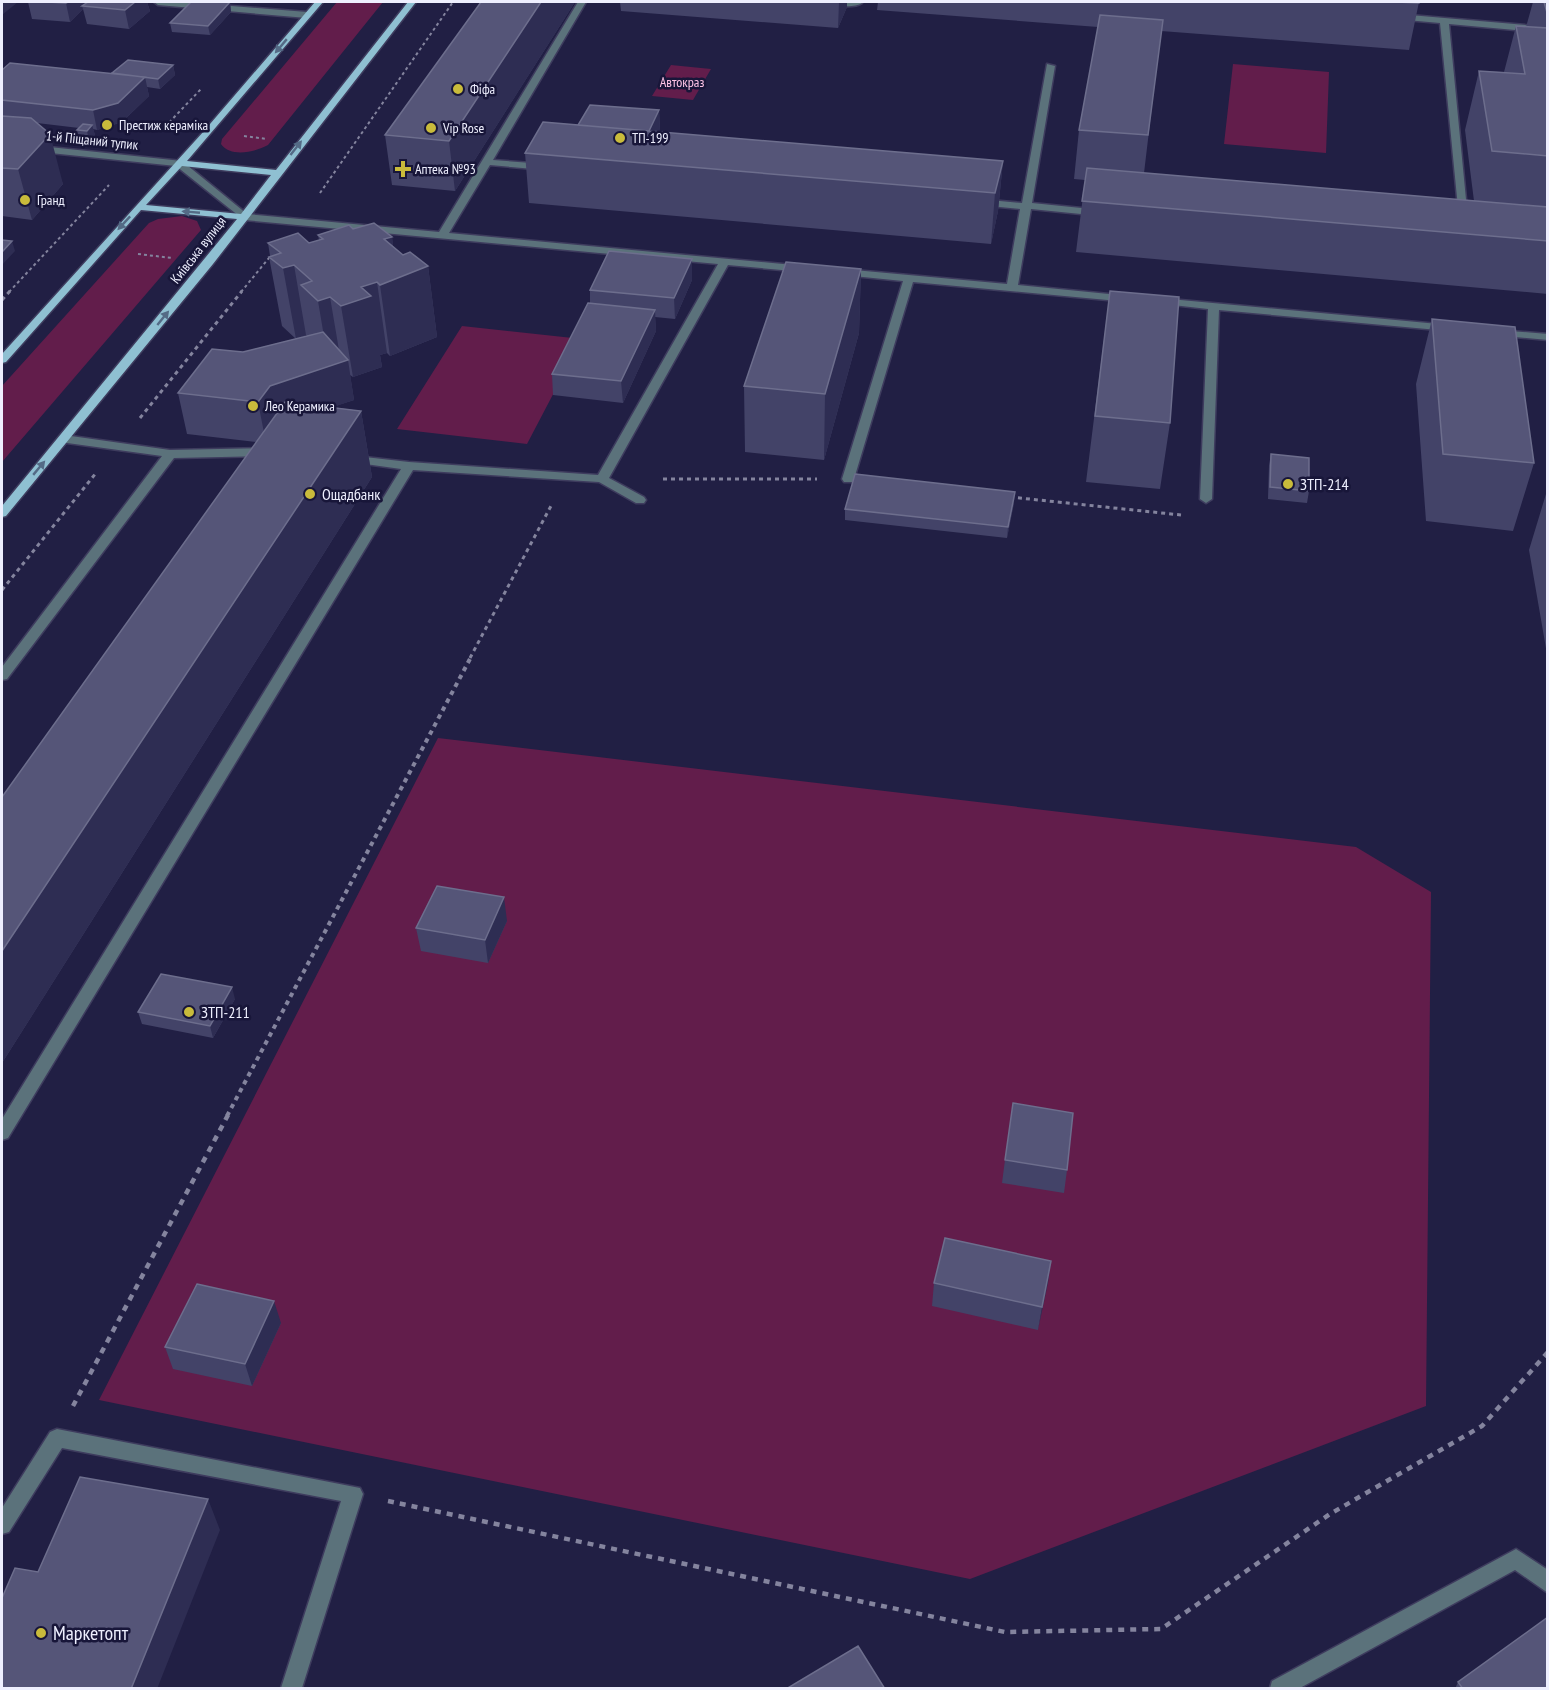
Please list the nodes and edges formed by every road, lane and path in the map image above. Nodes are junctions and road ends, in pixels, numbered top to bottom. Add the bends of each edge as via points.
1 (158, 2) edge
2 (319, 2) edge
3 (412, 2) edge
4 (453, 2) edge
5 (582, 2) edge
6 (832, 2) edge
7 (858, 5) edge
8 (307, 15) junction
9 (1386, 16) dead end
10 (1444, 21) junction
11 (1548, 30) edge
12 (1050, 66) dead end
13 (237, 136) dead end
14 (273, 139) dead end
15 (2, 145) edge
16 (487, 162) junction
17 (179, 163) junction
18 (557, 168) edge
19 (277, 173) junction
20 (110, 184) dead end
21 (968, 201) edge
22 (1026, 206) junction
23 (139, 207) junction
24 (1109, 213) edge
25 (244, 217) junction
26 (300, 222) junction
27 (442, 235) junction
28 (1465, 235) edge
29 (133, 254) dead end
30 (177, 258) dead end
31 (725, 261) junction
32 (260, 268) dead end
33 (909, 278) junction
34 (1012, 288) junction
35 (2, 300) edge
36 (1214, 306) junction
37 (1464, 330) edge
38 (1488, 332) edge
39 (1548, 337) edge
40 (2, 360) edge
41 (64, 439) junction
42 (285, 451) edge
43 (170, 454) junction
44 (342, 457) edge
45 (409, 466) junction
46 (602, 479) junction
47 (661, 479) dead end
48 (848, 479) joint
49 (1000, 495) edge
50 (1206, 499) dead end
51 (640, 500) dead end
52 (2, 513) edge
53 (1186, 515) dead end
54 (2, 676) edge
55 (2, 1133) edge
56 (1548, 1352) edge
57 (57, 1438) junction
58 (353, 1494) junction
59 (2, 1525) edge
60 (1548, 1583) edge
61 (292, 1689) edge
62 (1280, 1689) edge

1 - 8 street
2 - 8 main road
19 -> 3 main road, Київська вулиця
4 - 26 path
5 - 16 street
6 - 7 street
8 -> 17 main road
9 - 10 street
10 - 11 street
10 - 28 street
12 - 22 street
13 - 14 path
15 - 17 street, 1-й Піщаний тупик
16 - 18 street
16 - 27 street
17 - 19 main road
17 - 23 main road
17 - 25 street
19 - 25 main road, Київська вулиця
20 - 35 path
21 - 22 street
22 - 24 street
22 - 34 street
25 -> 23 main road
23 -> 40 main road
25 - 26 street
41 -> 25 main road, Київська вулиця
26 - 27 street
26 - 32 path
27 - 31 street
29 - 30 path
31 - 33 street
31 - 46 street
33 - 34 street
33 - 48 street
34 - 36 street
36 - 37 street
36 - 50 street
38 - 39 street
41 - 43 street
52 -> 41 main road, Київська вулиця
42 - 43 street
43 - 54 street
44 - 45 street
45 - 46 street
45 - 55 street
46 - 51 street
46 - 57 path via 556,496
47 - 48 path
49 - 53 path
56 - 58 path via 1482,1426 1330,1514 1161,1629 1005,1632 453,1512
57 - 58 street
57 - 59 street
58 - 61 street
60 - 62 street via 1516,1558

